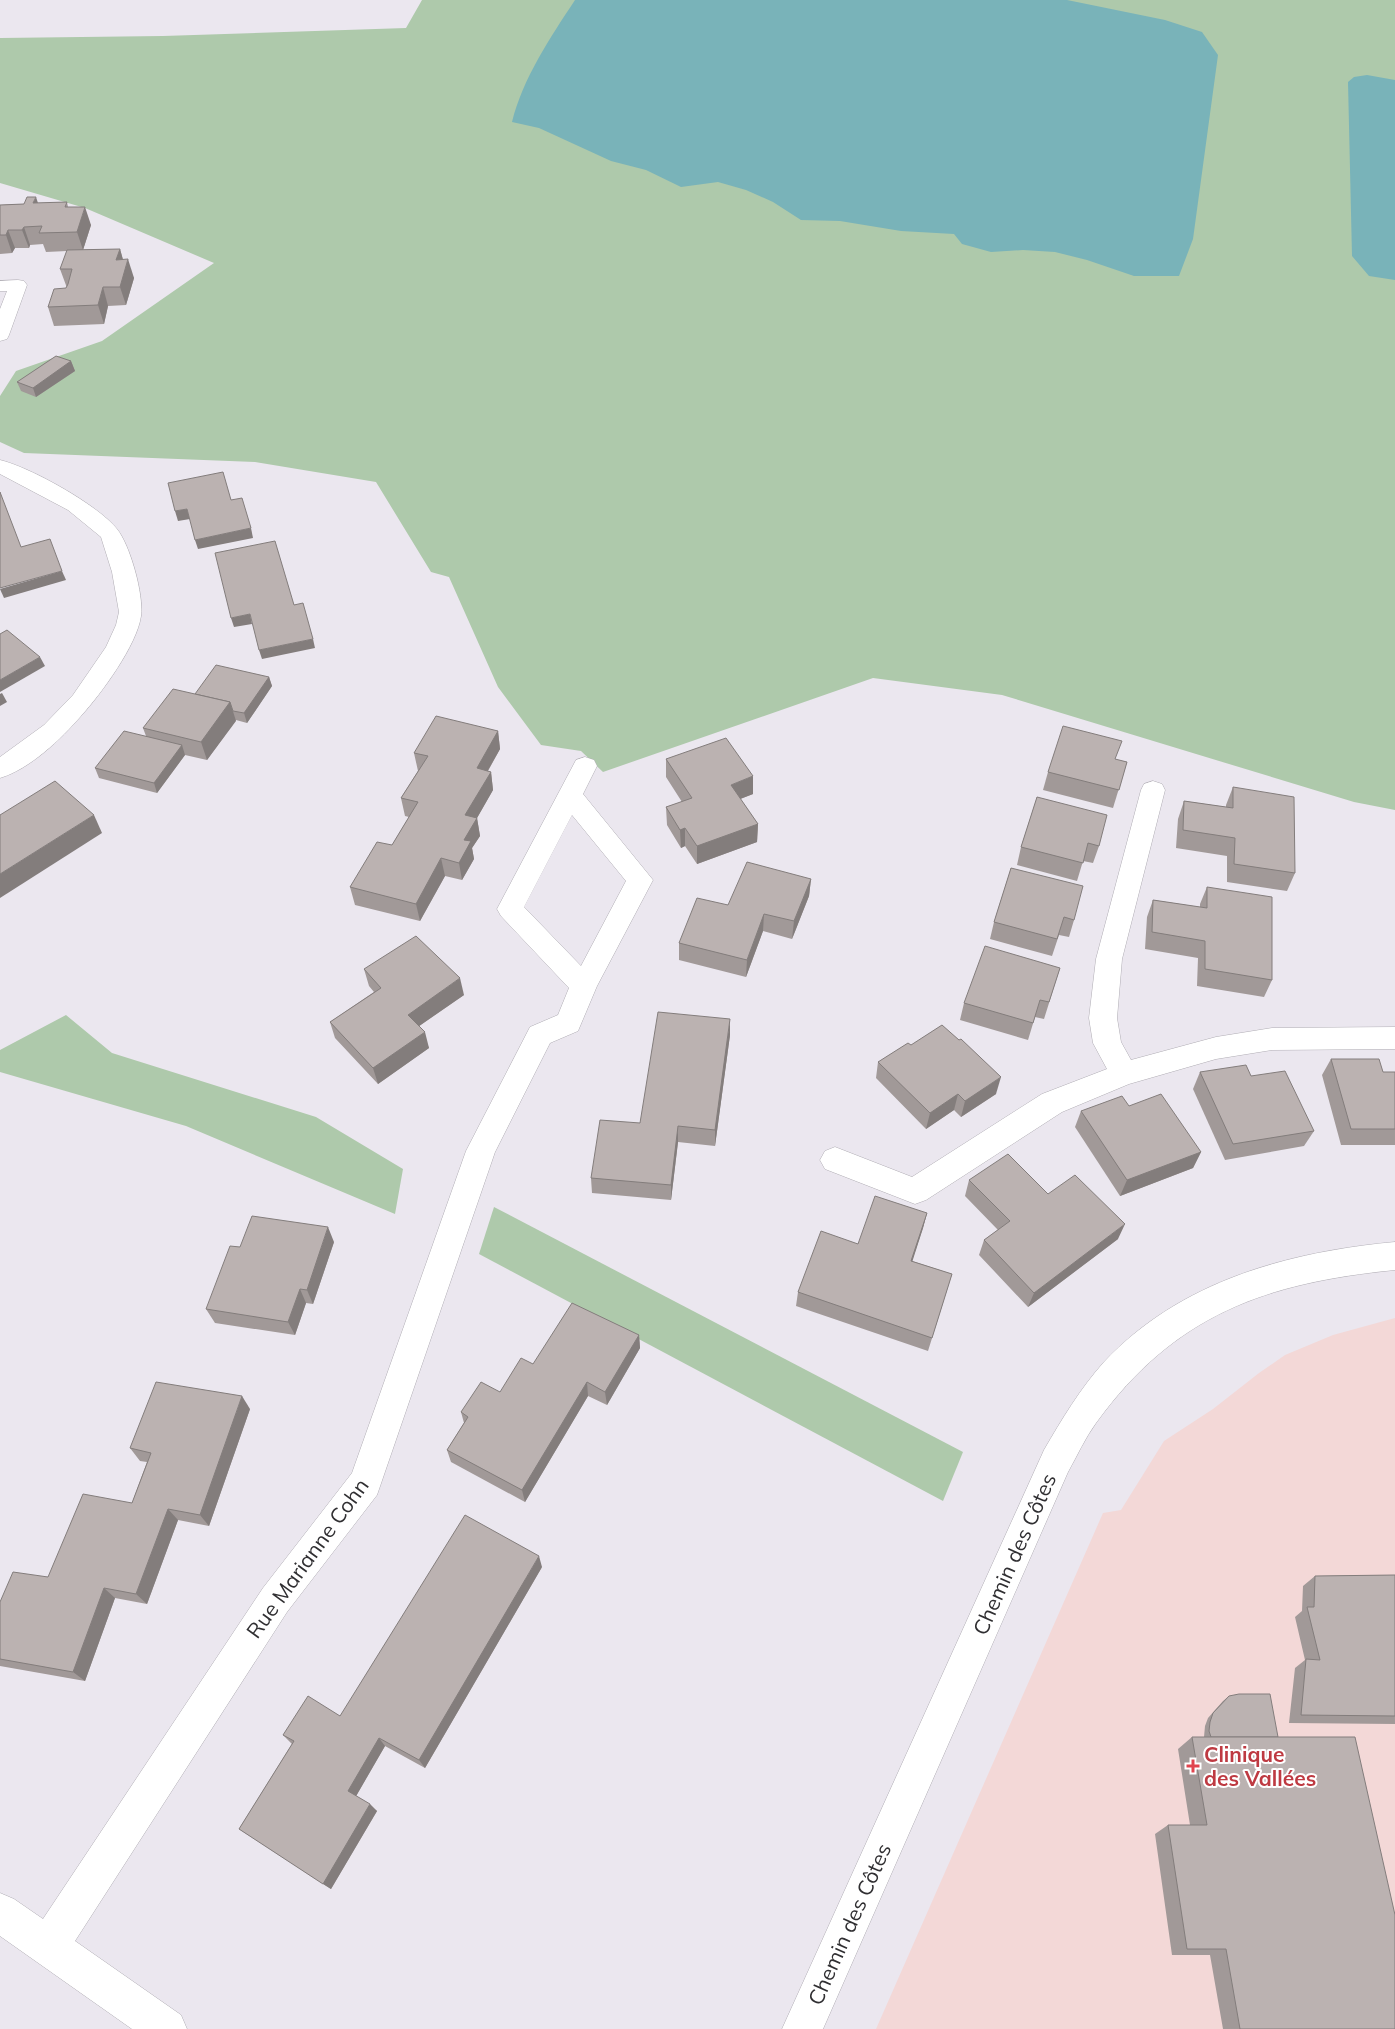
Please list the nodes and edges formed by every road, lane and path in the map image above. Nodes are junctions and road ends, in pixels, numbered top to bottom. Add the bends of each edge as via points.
1 (0, 286) edge
2 (0, 335) edge
3 (0, 466) edge
4 (586, 766) dead end
5 (0, 769) edge
6 (1153, 790) dead end
7 (570, 795) junction
8 (584, 986) junction
9 (1395, 1038) edge
10 (1124, 1074) junction
11 (835, 1160) dead end
12 (1395, 1256) edge
13 (0, 1913) edge
14 (48, 1947) junction
15 (167, 2029) edge
16 (802, 2029) edge

1 - 2 street via 18,285
3 - 5 street via 73,505 109,531 114,540 130,612 129,622 105,671 90,693 50,734
4 - 7 street
6 - 10 street via 1109,959 1103,1018 1108,1043
7 - 8 street, Rue Marianne Cohn via 640,880
7 - 8 street via 510,909
8 - 14 street, Rue Marianne Cohn via 568,1023 540,1034 481,1151 365,1483 275,1600
9 - 10 street via 1272,1039 1216,1048
10 - 11 street via 1052,1103 915,1191
12 - 16 street, Chemin des Côtes via 1349,1259 1286,1273 1228,1292 1174,1322 1144,1344 1085,1409 1056,1461
13 - 14 street
14 - 15 street

